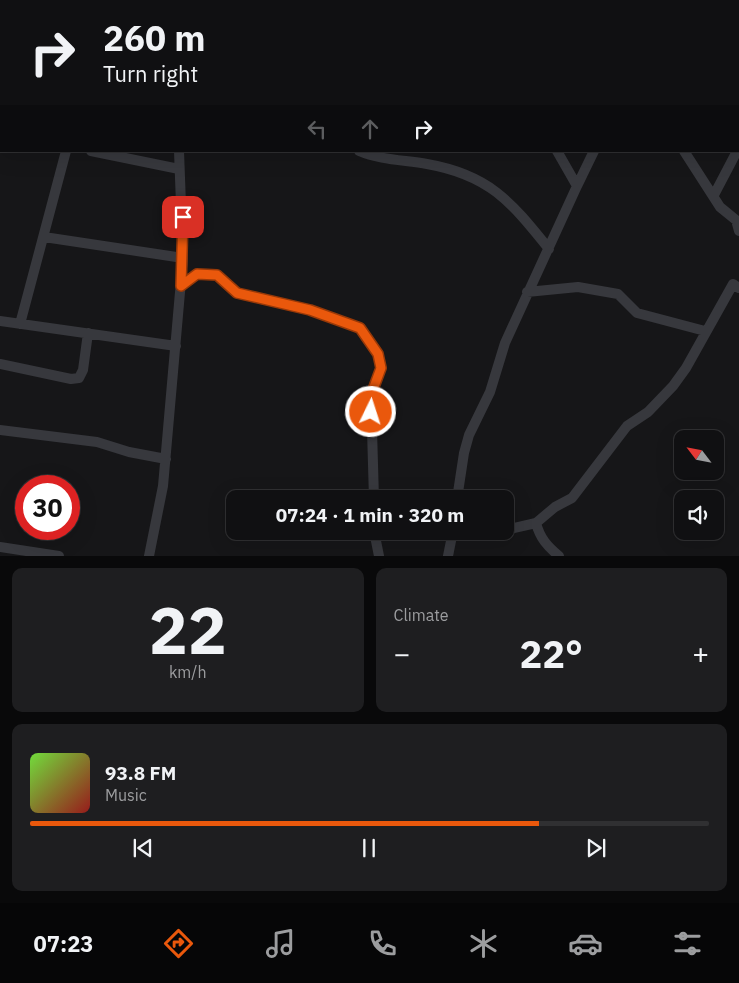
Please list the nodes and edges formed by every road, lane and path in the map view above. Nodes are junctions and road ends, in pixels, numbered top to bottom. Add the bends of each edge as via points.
1 (66, 152) edge
2 (97, 152) edge
3 (179, 152) edge
4 (362, 152) edge
5 (558, 152) edge
6 (594, 152) edge
7 (685, 152) edge
8 (736, 152) edge
9 (179, 169) junction
10 (577, 186) junction
11 (714, 195) junction
12 (739, 231) edge
13 (44, 236) junction
14 (549, 249) junction
15 (183, 258) junction
16 (181, 286) junction
17 (739, 288) edge
18 (527, 292) junction
19 (0, 320) edge
20 (20, 324) junction
21 (705, 331) junction
22 (88, 332) junction
23 (176, 346) junction
24 (0, 364) edge
25 (0, 430) edge
26 (166, 459) junction
27 (374, 490) edge
28 (458, 490) edge
29 (536, 523) junction
30 (514, 528) edge
31 (376, 540) edge
32 (451, 540) edge
33 (0, 547) edge
34 (60, 556) edge
35 (148, 556) edge
36 (379, 556) edge
37 (448, 556) edge
38 (559, 556) edge

1 - 13 street
2 - 9 street
3 - 9 street
4 - 14 street via 379,158 458,171 488,186 515,207
5 - 10 street
6 - 10 street
7 - 11 street
8 - 11 street
9 - 15 street
10 - 14 street
11 - 12 street via 720,207 736,220
13 - 15 street
13 - 20 street
14 - 18 street
15 - 16 street
16 - 23 street
16 - 27 street via 197,274 217,275 237,293 310,310 360,328 378,354 381,368 371,395
17 - 21 street via 732,284
18 - 21 street via 578,287 618,294 637,313
18 - 28 street via 505,343 490,392 470,435
19 - 20 street
20 - 22 street
21 - 29 street via 673,386 648,412 627,426 572,498
22 - 23 street
22 - 24 street via 79,378
23 - 26 street
25 - 26 street via 97,442
26 - 35 street
29 - 30 street
29 - 38 street via 539,535
31 - 36 street
32 - 37 street
33 - 34 street

